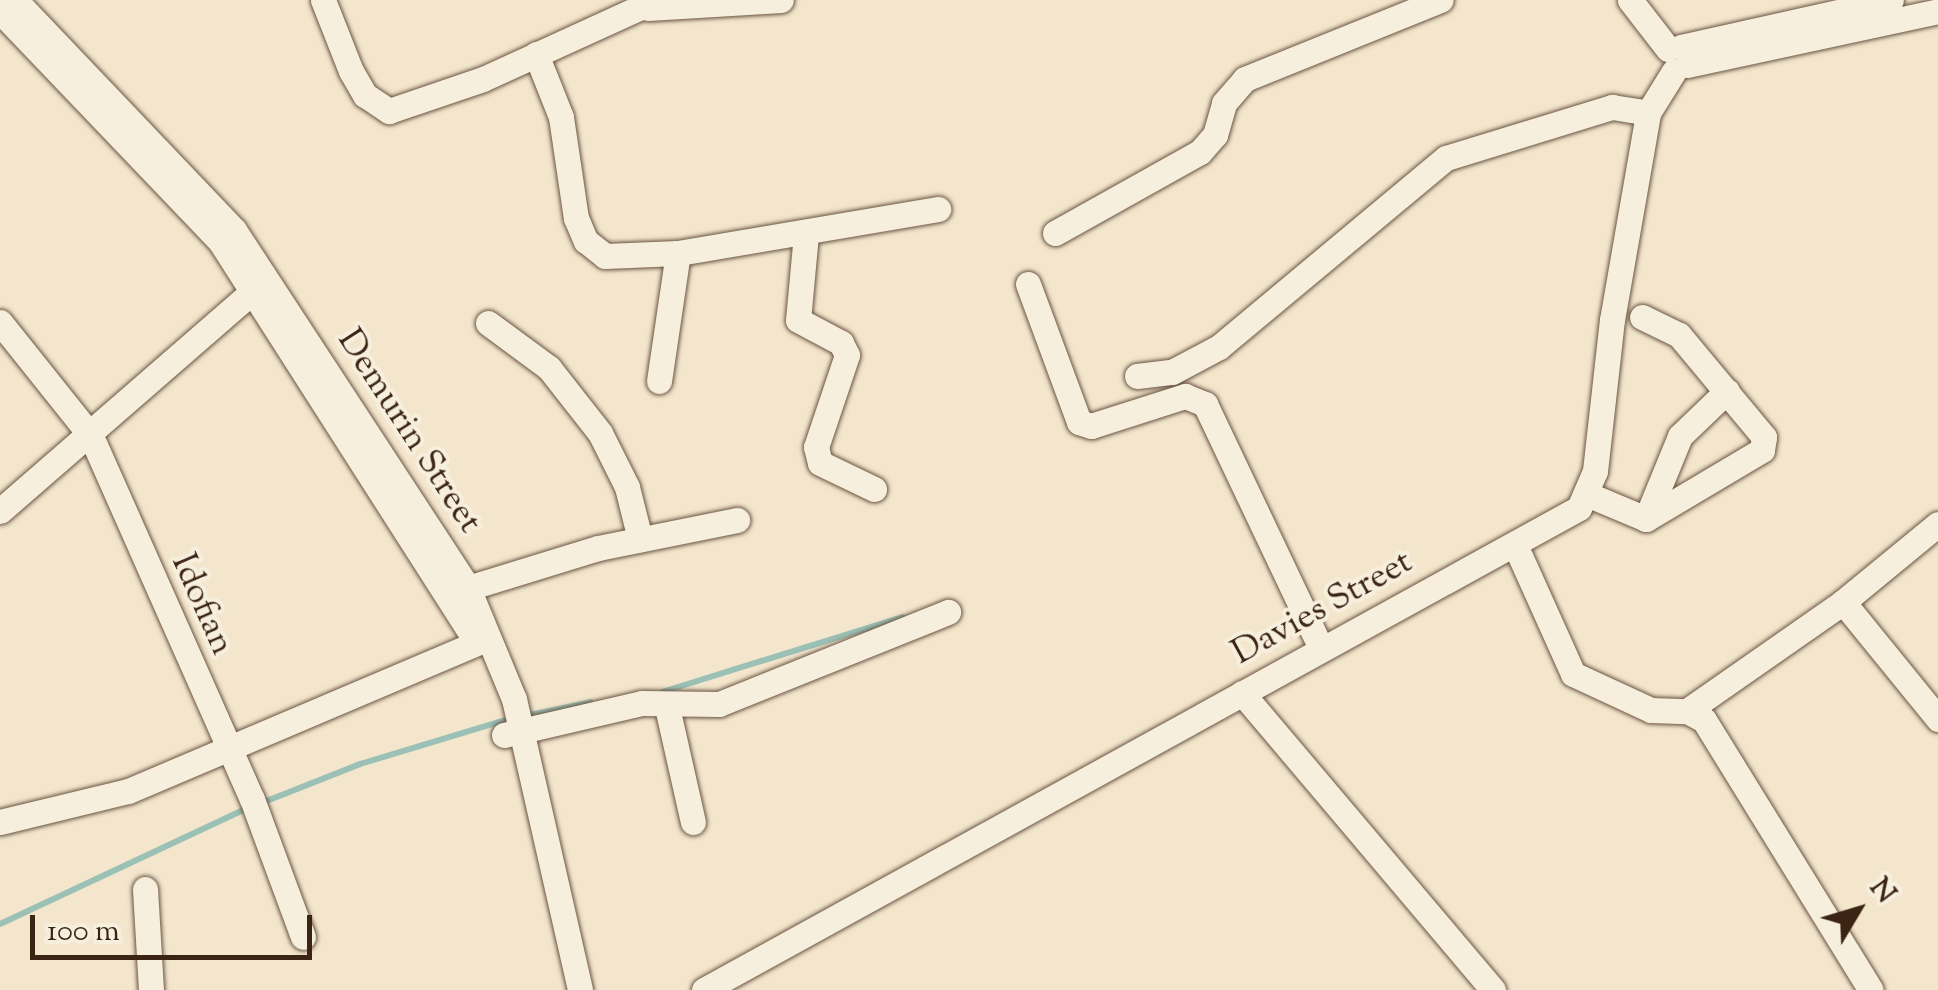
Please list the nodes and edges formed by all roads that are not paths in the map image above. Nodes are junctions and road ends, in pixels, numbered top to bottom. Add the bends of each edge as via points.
1 (15, 0) edge
2 (323, 0) edge
3 (780, 0) edge
4 (1441, 0) edge
5 (1630, 0) edge
6 (1891, 0) edge
7 (652, 4) edge
8 (0, 11) edge
9 (1938, 11) edge
10 (536, 54) junction
11 (1678, 58) junction
12 (1648, 113) junction
13 (938, 209) dead end
14 (1055, 233) dead end
15 (806, 234) junction
16 (678, 253) junction
17 (1028, 284) dead end
18 (255, 289) junction
19 (1642, 317) dead end
20 (0, 322) edge
21 (488, 323) dead end
22 (1136, 376) dead end
23 (658, 382) dead end
24 (1728, 391) junction
25 (91, 436) junction
26 (874, 489) dead end
27 (1589, 495) junction
28 (0, 511) edge
29 (1646, 519) junction
30 (737, 520) dead end
31 (1938, 524) edge
32 (640, 539) junction
33 (1516, 547) junction
34 (468, 588) junction
35 (1843, 602) junction
36 (948, 612) dead end
37 (476, 642) junction
38 (1321, 648) junction
39 (1242, 693) junction
40 (667, 707) junction
41 (1687, 711) junction
42 (509, 719) junction
43 (1938, 719) edge
44 (227, 750) junction
45 (0, 822) edge
46 (693, 822) dead end
47 (145, 888) dead end
48 (303, 937) dead end
49 (151, 990) edge
50 (562, 990) edge
51 (580, 990) edge
52 (704, 990) edge
53 (1493, 990) edge
54 (1871, 990) edge

1 - 34 street, Demurin Street via 234,230
2 - 10 street via 358,83 389,111 441,97
3 - 7 street
4 - 14 street via 1246,79 1224,103 1215,135 1200,152
5 - 11 street
6 - 11 street
7 - 10 street
8 - 18 street, Demurin Street via 160,171
9 - 11 street
10 - 16 street via 561,117 586,241 605,256
11 - 12 street
12 - 22 street via 1612,106 1446,158 1219,347 1172,372
12 - 27 street
13 - 15 street
15 - 16 street
15 - 26 street via 798,320 841,343 847,355 816,447 820,463
16 - 23 street
17 - 38 street via 1079,422 1091,426 1186,396 1204,404
18 - 25 street
18 - 37 street, Demurin Street
19 - 24 street via 1679,335
20 - 25 street, Idofian
21 - 32 street via 549,368 600,433 627,487
24 - 29 street via 1680,436
24 - 29 street via 1764,436 1762,450
25 - 28 street
25 - 44 street, Idofian
27 - 29 street
27 - 33 street, Davies Street
30 - 32 street
31 - 35 street
32 - 34 street
33 - 38 street, Davies Street
33 - 41 street via 1573,674 1652,710
34 - 42 street, Demurin Street
35 - 41 street
35 - 43 street
36 - 40 street via 764,691 719,704
37 - 42 street, Demurin Street
37 - 44 street
38 - 39 street, Davies Street
39 - 52 street, Davies Street
39 - 53 street
40 - 42 street via 642,703
40 - 46 street
41 - 54 street via 1704,720 1732,756
42 - 50 street, Demurin Street
42 - 51 street, Demurin Street
44 - 45 street via 128,791
44 - 48 street, Idofian
47 - 49 street

